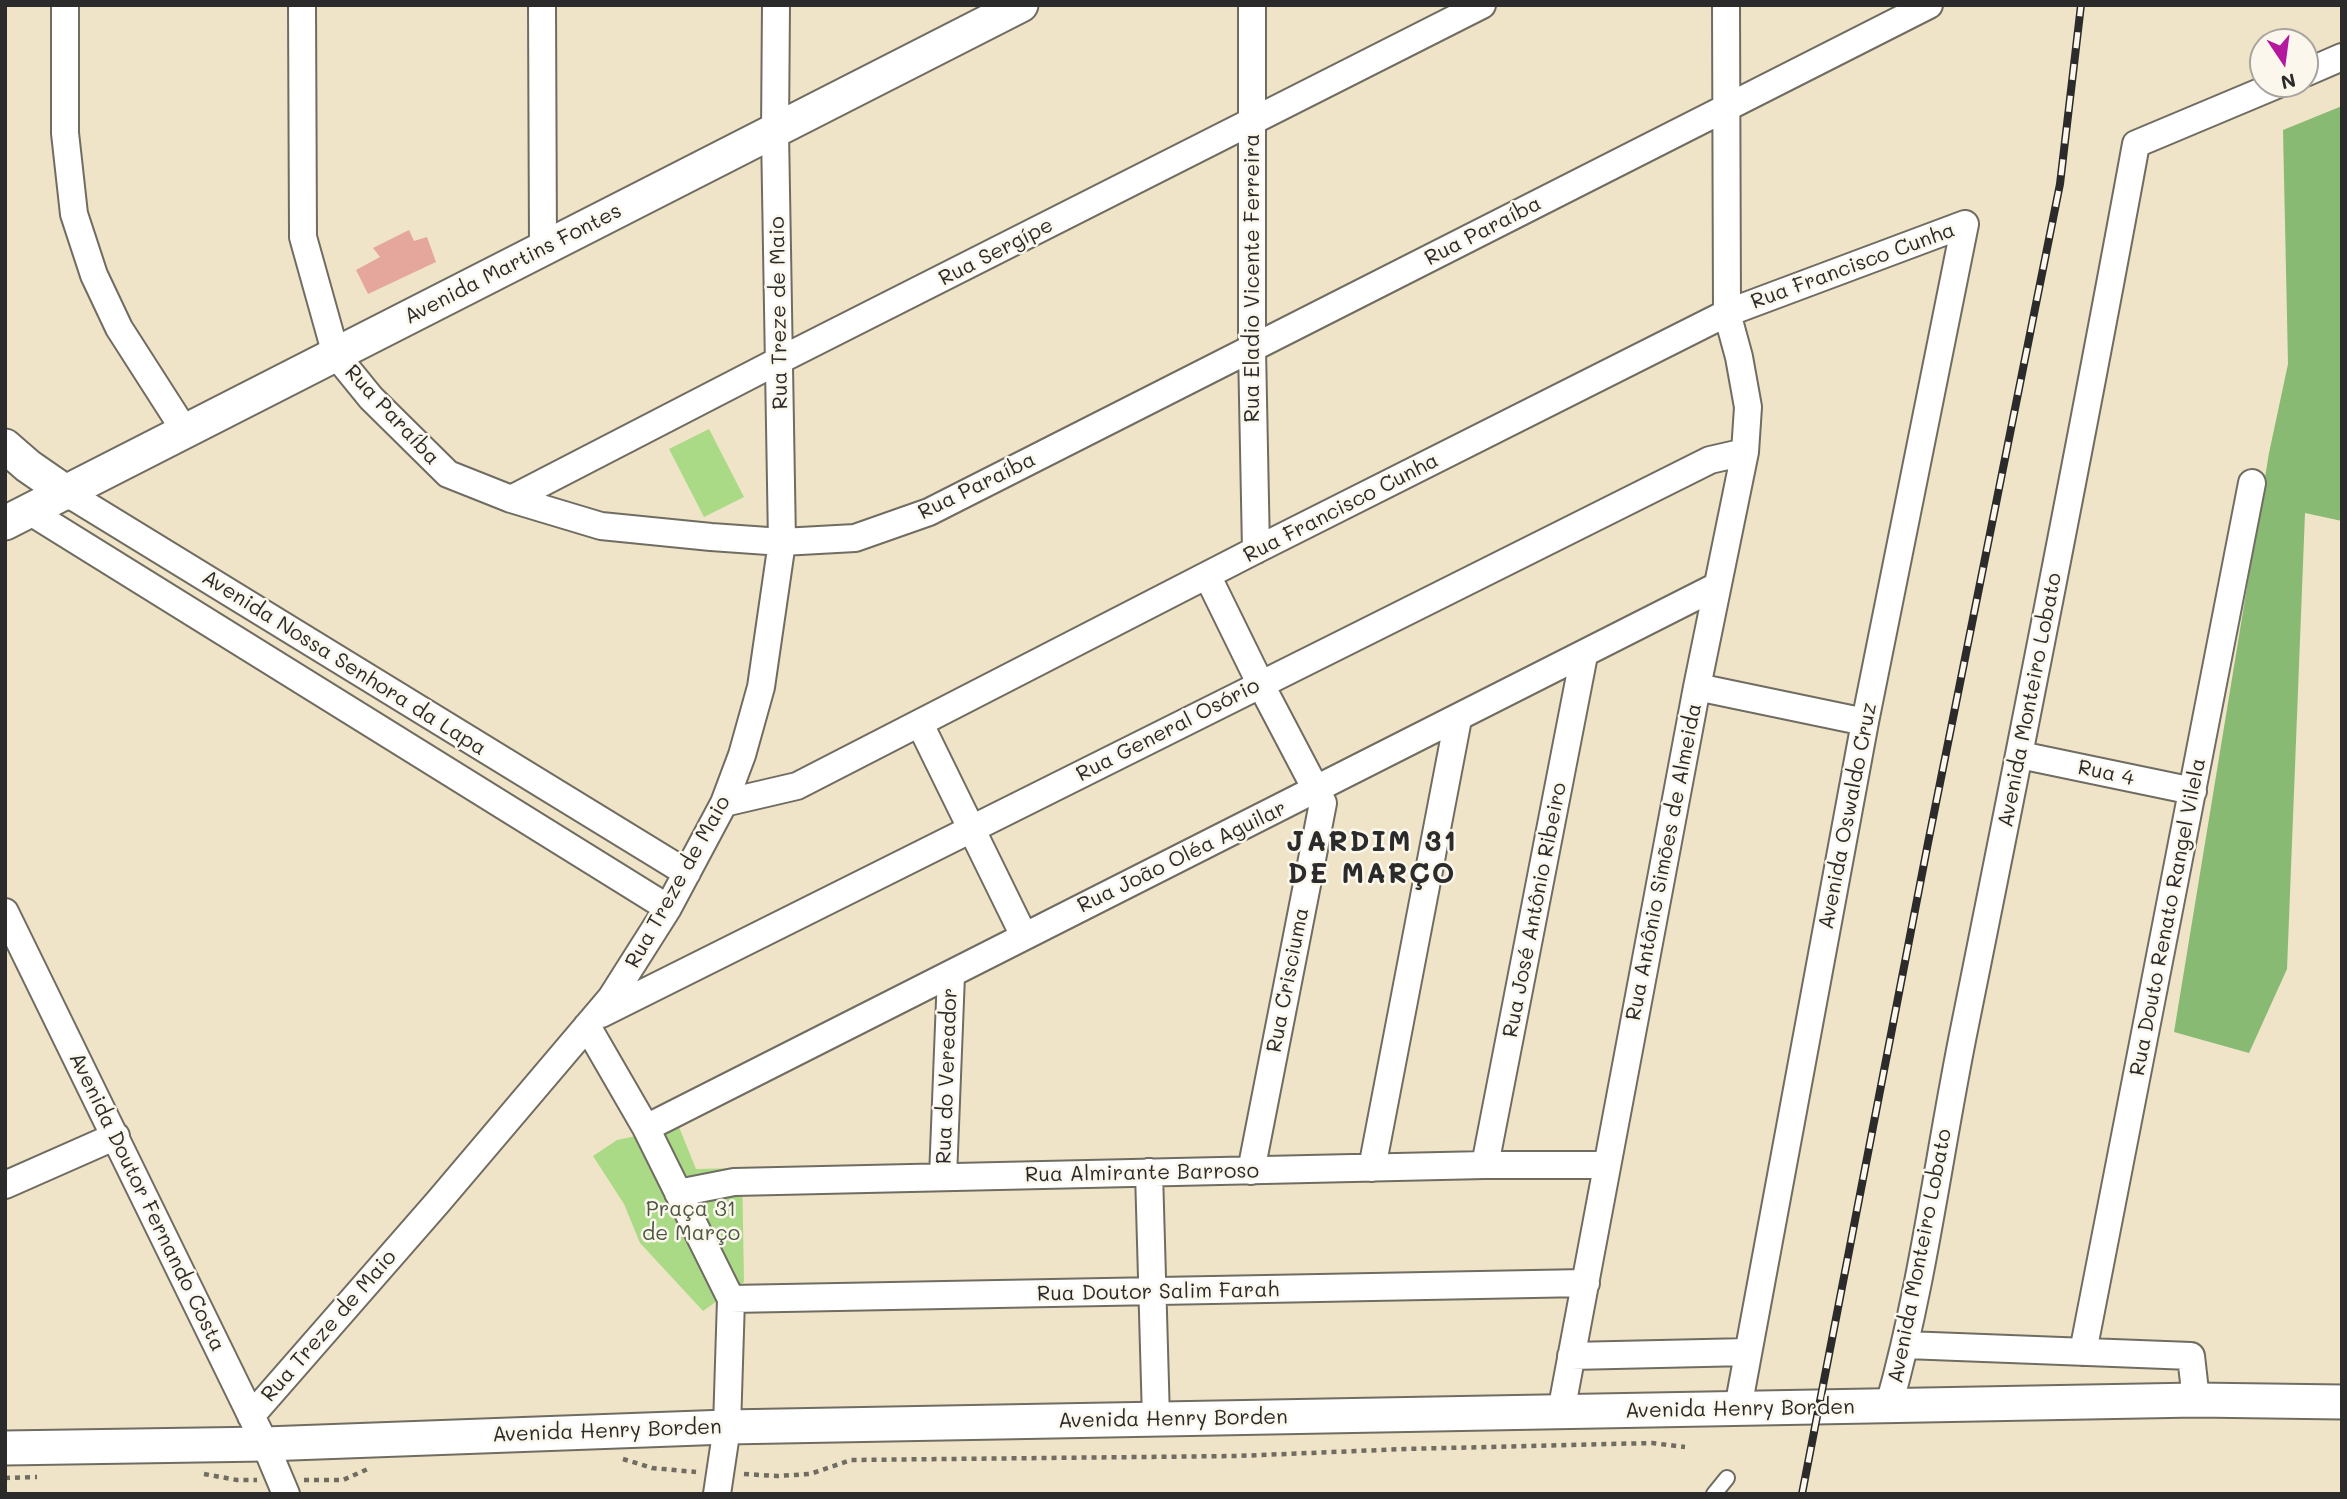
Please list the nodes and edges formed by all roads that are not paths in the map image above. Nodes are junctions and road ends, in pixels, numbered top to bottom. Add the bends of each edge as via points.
1 (65, 5) edge
2 (302, 5) edge
3 (542, 5) edge
4 (776, 5) edge
5 (1252, 5) edge
6 (1482, 5) edge
7 (1726, 5) edge
8 (1929, 5) edge
9 (1016, 6) edge
10 (2342, 57) edge
11 (2319, 67) edge
12 (2249, 97) edge
13 (1728, 107) junction
14 (1252, 123) junction
15 (775, 132) junction
16 (1965, 224) joint
17 (543, 247) junction
18 (1727, 313) junction
19 (1252, 348) junction
20 (336, 355) junction
21 (780, 360) junction
22 (186, 431) junction
23 (5, 446) edge
24 (1745, 452) junction
25 (2252, 482) dead end
26 (67, 493) junction
27 (511, 499) junction
28 (17, 517) edge
29 (782, 542) junction
30 (1256, 550) junction
31 (1208, 577) junction
32 (1717, 586) junction
33 (1584, 655) junction
34 (1260, 684) junction
35 (1697, 687) junction
36 (1458, 719) junction
37 (1865, 722) junction
38 (920, 724) junction
39 (2020, 755) junction
40 (1317, 790) junction
41 (2193, 790) junction
42 (724, 803) junction
43 (972, 831) junction
44 (687, 873) junction
45 (668, 908) junction
46 (5, 912) edge
47 (1024, 936) junction
48 (951, 975) junction
49 (591, 1022) junction
50 (646, 1128) junction
51 (116, 1136) junction
52 (1485, 1165) junction
53 (1607, 1165) junction
54 (1372, 1168) junction
55 (1251, 1171) junction
56 (1149, 1172) junction
57 (943, 1177) junction
58 (5, 1185) edge
59 (678, 1194) junction
60 (1586, 1283) junction
61 (1152, 1292) junction
62 (731, 1299) junction
63 (1906, 1345) junction
64 (1748, 1352) junction
65 (2083, 1352) junction
66 (1571, 1356) junction
67 (2196, 1401) junction
68 (2342, 1402) edge
69 (1889, 1405) junction
70 (1738, 1408) junction
71 (1561, 1412) junction
72 (1156, 1419) junction
73 (727, 1427) junction
74 (258, 1430) junction
75 (5, 1448) edge
76 (1727, 1478) dead end
77 (718, 1483) edge
78 (283, 1487) edge
79 (1714, 1494) edge

1 - 22 street via 65,133 74,214 94,275 119,328
2 - 20 street, Rua Paraíba via 303,237
3 - 17 street
4 - 15 street, Rua Treze de Maio
5 - 14 street, Rua Eladio Vicente Ferreira
6 - 14 street, Rua Sergípe
7 - 13 street, Rua Antônio Simões de Almeida
8 - 13 street, Rua Paraíba
9 - 15 street, Avenida Martins Fontes
10 - 11 street
12 - 39 street, Avenida Monteiro Lobato via 2136,144
13 - 18 street, Rua Antônio Simões de Almeida
13 - 19 street, Rua Paraíba
14 - 19 street, Rua Eladio Vicente Ferreira
14 - 21 street, Rua Sergípe
15 - 17 street, Avenida Martins Fontes
15 - 21 street, Rua Treze de Maio
16 - 18 street, Rua Francisco Cunha
16 - 37 street, Avenida Oswaldo Cruz
17 - 20 street, Avenida Martins Fontes
18 - 24 street, Rua Antônio Simões de Almeida via 1748,407
18 - 30 street, Rua Francisco Cunha
19 - 29 street, Rua Paraíba via 929,512 855,538
19 - 30 street, Rua Eladio Vicente Ferreira
20 - 22 street, Avenida Martins Fontes
20 - 27 street, Rua Paraíba via 371,398 448,474
21 - 27 street, Rua Sergípe
21 - 29 street, Rua Treze de Maio
22 - 26 street, Avenida Martins Fontes
23 - 26 street, Avenida Nossa Senhora da Lapa
24 - 32 street, Rua Antônio Simões de Almeida
24 - 34 street, Rua General Osório via 1710,460
25 - 41 street, Rua Douto Renato Rangel Vilela
26 - 28 street, Avenida Martins Fontes
26 - 44 street, Avenida Nossa Senhora da Lapa
27 - 29 street, Rua Paraíba via 601,526
28 - 45 street, Avenida Nossa Senhora da Lapa
29 - 42 street, Rua Treze de Maio via 761,687
30 - 31 street, Rua Francisco Cunha
31 - 34 street
31 - 38 street, Rua Francisco Cunha
32 - 33 street, Rua João Oléa Aguilar
32 - 35 street, Rua Antônio Simões de Almeida
33 - 36 street, Rua João Oléa Aguilar
33 - 52 street, Rua José Antônio Ribeiro
34 - 40 street
34 - 43 street, Rua General Osório
35 - 37 street
35 - 53 street, Rua Antônio Simões de Almeida
36 - 40 street, Rua João Oléa Aguilar
36 - 54 street
37 - 64 street, Avenida Oswaldo Cruz
38 - 42 street, Rua Francisco Cunha via 797,786
38 - 43 street
39 - 41 street, Rua 4
39 - 63 street, Avenida Monteiro Lobato via 1952,1088
40 - 47 street, Rua João Oléa Aguilar
40 - 55 street, Rua Crisciuma via 1323,803
41 - 65 street, Rua Douto Renato Rangel Vilela
42 - 44 street, Rua Treze de Maio
43 - 47 street
43 - 49 street, Rua General Osório
44 - 45 street, Rua Treze de Maio
45 - 49 street, Rua Treze de Maio via 632,968
46 - 51 street, Avenida Doutor Fernando Costa
47 - 48 street, Rua João Oléa Aguilar
48 - 50 street, Rua João Oléa Aguilar
48 - 57 street, Rua do Vereador
49 - 50 street
49 - 74 street, Rua Treze de Maio via 438,1202
50 - 59 street
51 - 58 street
51 - 74 street, Avenida Doutor Fernando Costa
52 - 53 street, Rua Almirante Barroso
52 - 54 street, Rua Almirante Barroso
53 - 60 street, Rua Antônio Simões de Almeida
54 - 55 street, Rua Almirante Barroso
55 - 56 street, Rua Almirante Barroso
56 - 57 street, Rua Almirante Barroso
56 - 61 street
57 - 59 street, Rua Almirante Barroso via 734,1182
59 - 62 street
60 - 61 street, Rua Doutor Salim Farah
60 - 66 street, Rua Antônio Simões de Almeida
61 - 62 street, Rua Doutor Salim Farah
61 - 72 street
62 - 73 street
63 - 65 street
63 - 69 street, Avenida Monteiro Lobato
64 - 66 street
64 - 70 street, Avenida Oswaldo Cruz
65 - 67 street via 2191,1356
66 - 71 street, Rua Antônio Simões de Almeida
67 - 68 street, Avenida Henry Borden
67 - 69 street, Avenida Henry Borden
69 - 70 street, Avenida Henry Borden
70 - 71 street, Avenida Henry Borden
71 - 72 street, Avenida Henry Borden
72 - 73 street, Avenida Henry Borden
73 - 74 street, Avenida Henry Borden
73 - 77 street
74 - 75 street, Avenida Henry Borden
74 - 78 street, Avenida Doutor Fernando Costa
76 - 79 lane

